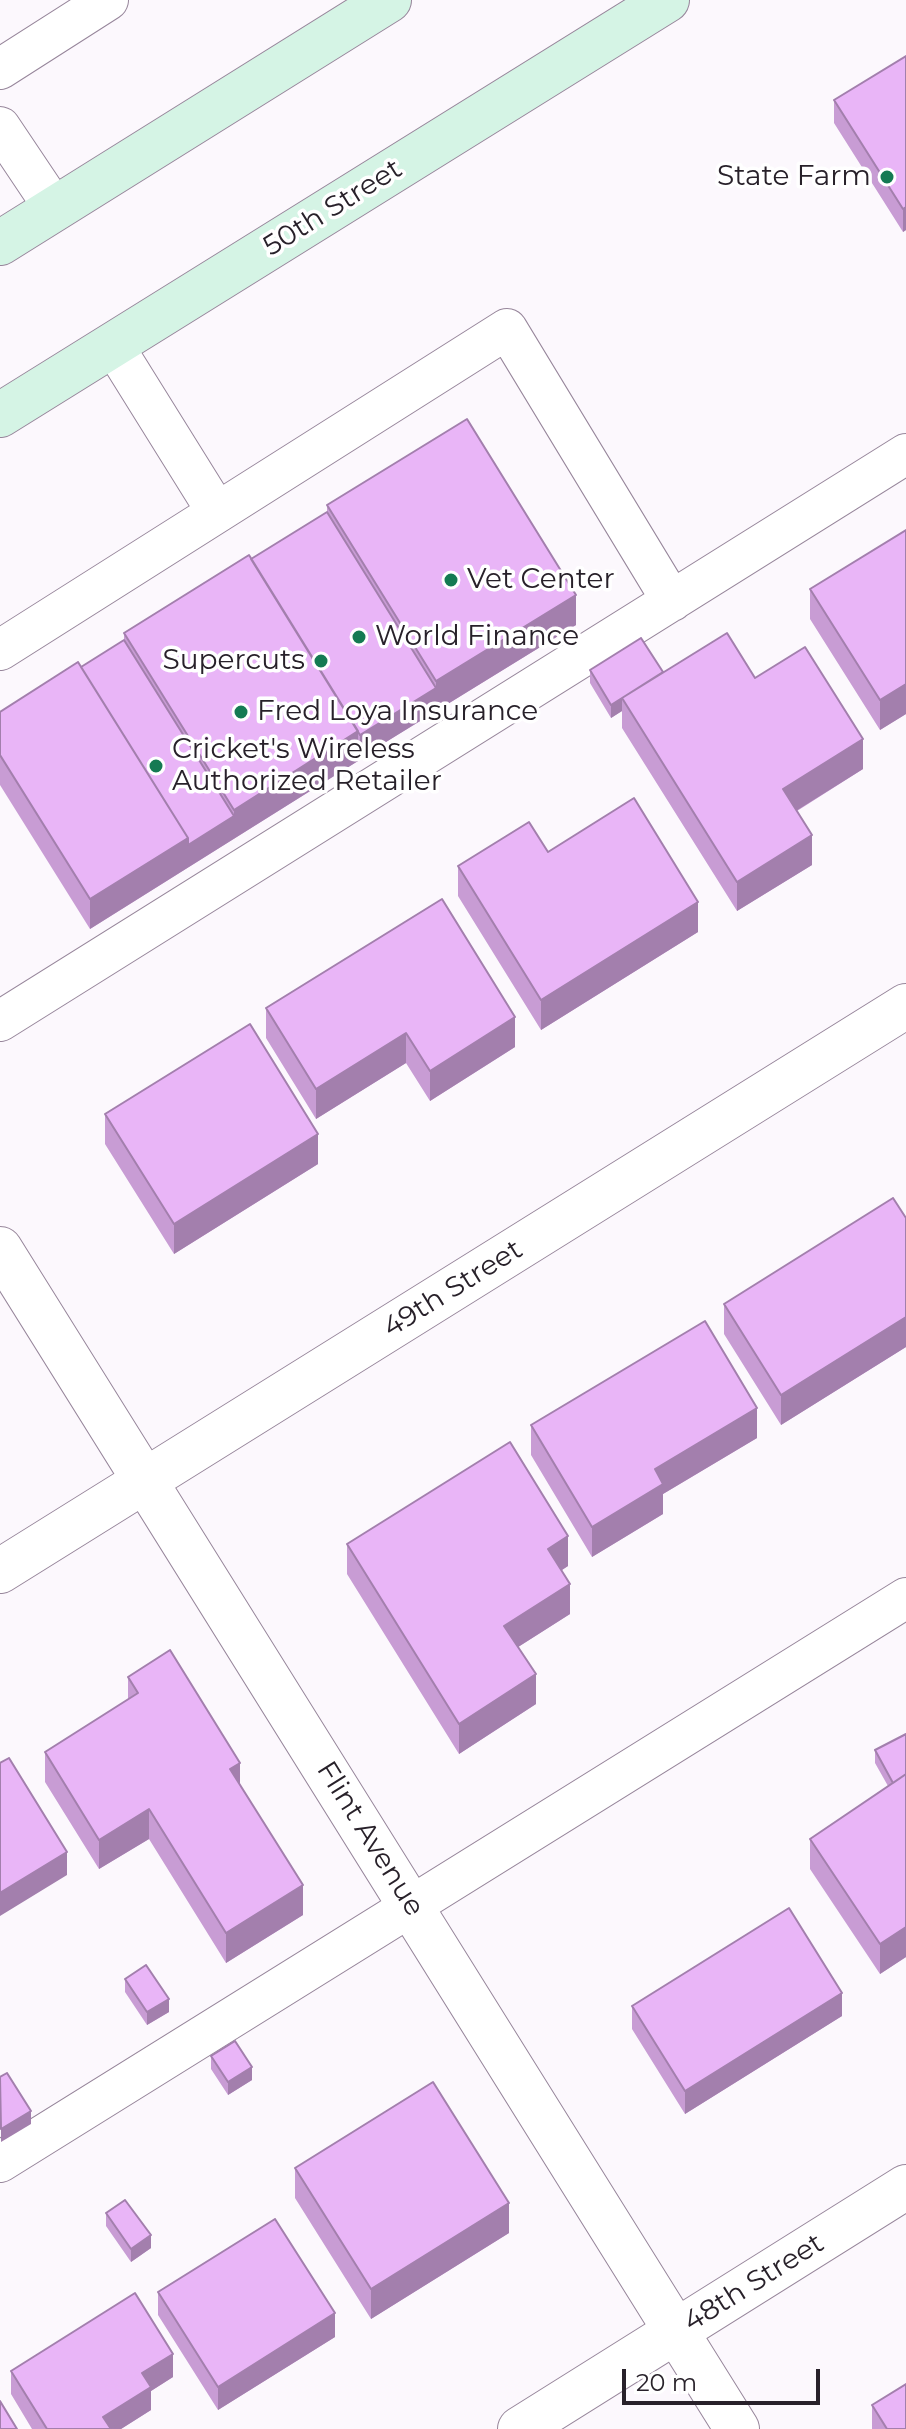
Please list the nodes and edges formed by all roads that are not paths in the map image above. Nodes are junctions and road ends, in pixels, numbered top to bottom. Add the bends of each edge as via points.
1 (108, 0) edge
2 (389, 0) edge
3 (667, 0) edge
4 (0, 69) edge
5 (0, 127) edge
6 (55, 209) junction
7 (0, 243) edge
8 (113, 345) junction
9 (0, 415) edge
10 (906, 454) edge
11 (217, 512) junction
12 (672, 601) junction
13 (0, 650) edge
14 (906, 1006) edge
15 (0, 1021) edge
16 (0, 1249) edge
17 (145, 1481) junction
18 (0, 1571) edge
19 (906, 1598) edge
20 (411, 1905) junction
21 (0, 2162) edge
22 (906, 2187) edge
23 (678, 2331) junction
24 (520, 2429) edge
25 (737, 2429) edge

1 - 4 lane
2 - 6 main road
3 - 8 main road, 50th Street
5 - 6 lane
6 - 7 main road
8 - 9 main road, 50th Street
8 - 11 lane
10 - 12 lane
11 - 12 lane via 507,329
11 - 13 lane
12 - 15 lane
14 - 17 street, 49th Street
16 - 17 street, Flint Avenue
17 - 18 street, 49th Street
17 - 20 street, Flint Avenue
19 - 20 lane
20 - 21 lane
20 - 23 street, Flint Avenue
22 - 23 street, 48th Street
23 - 24 street, 48th Street
23 - 25 street, Flint Avenue

